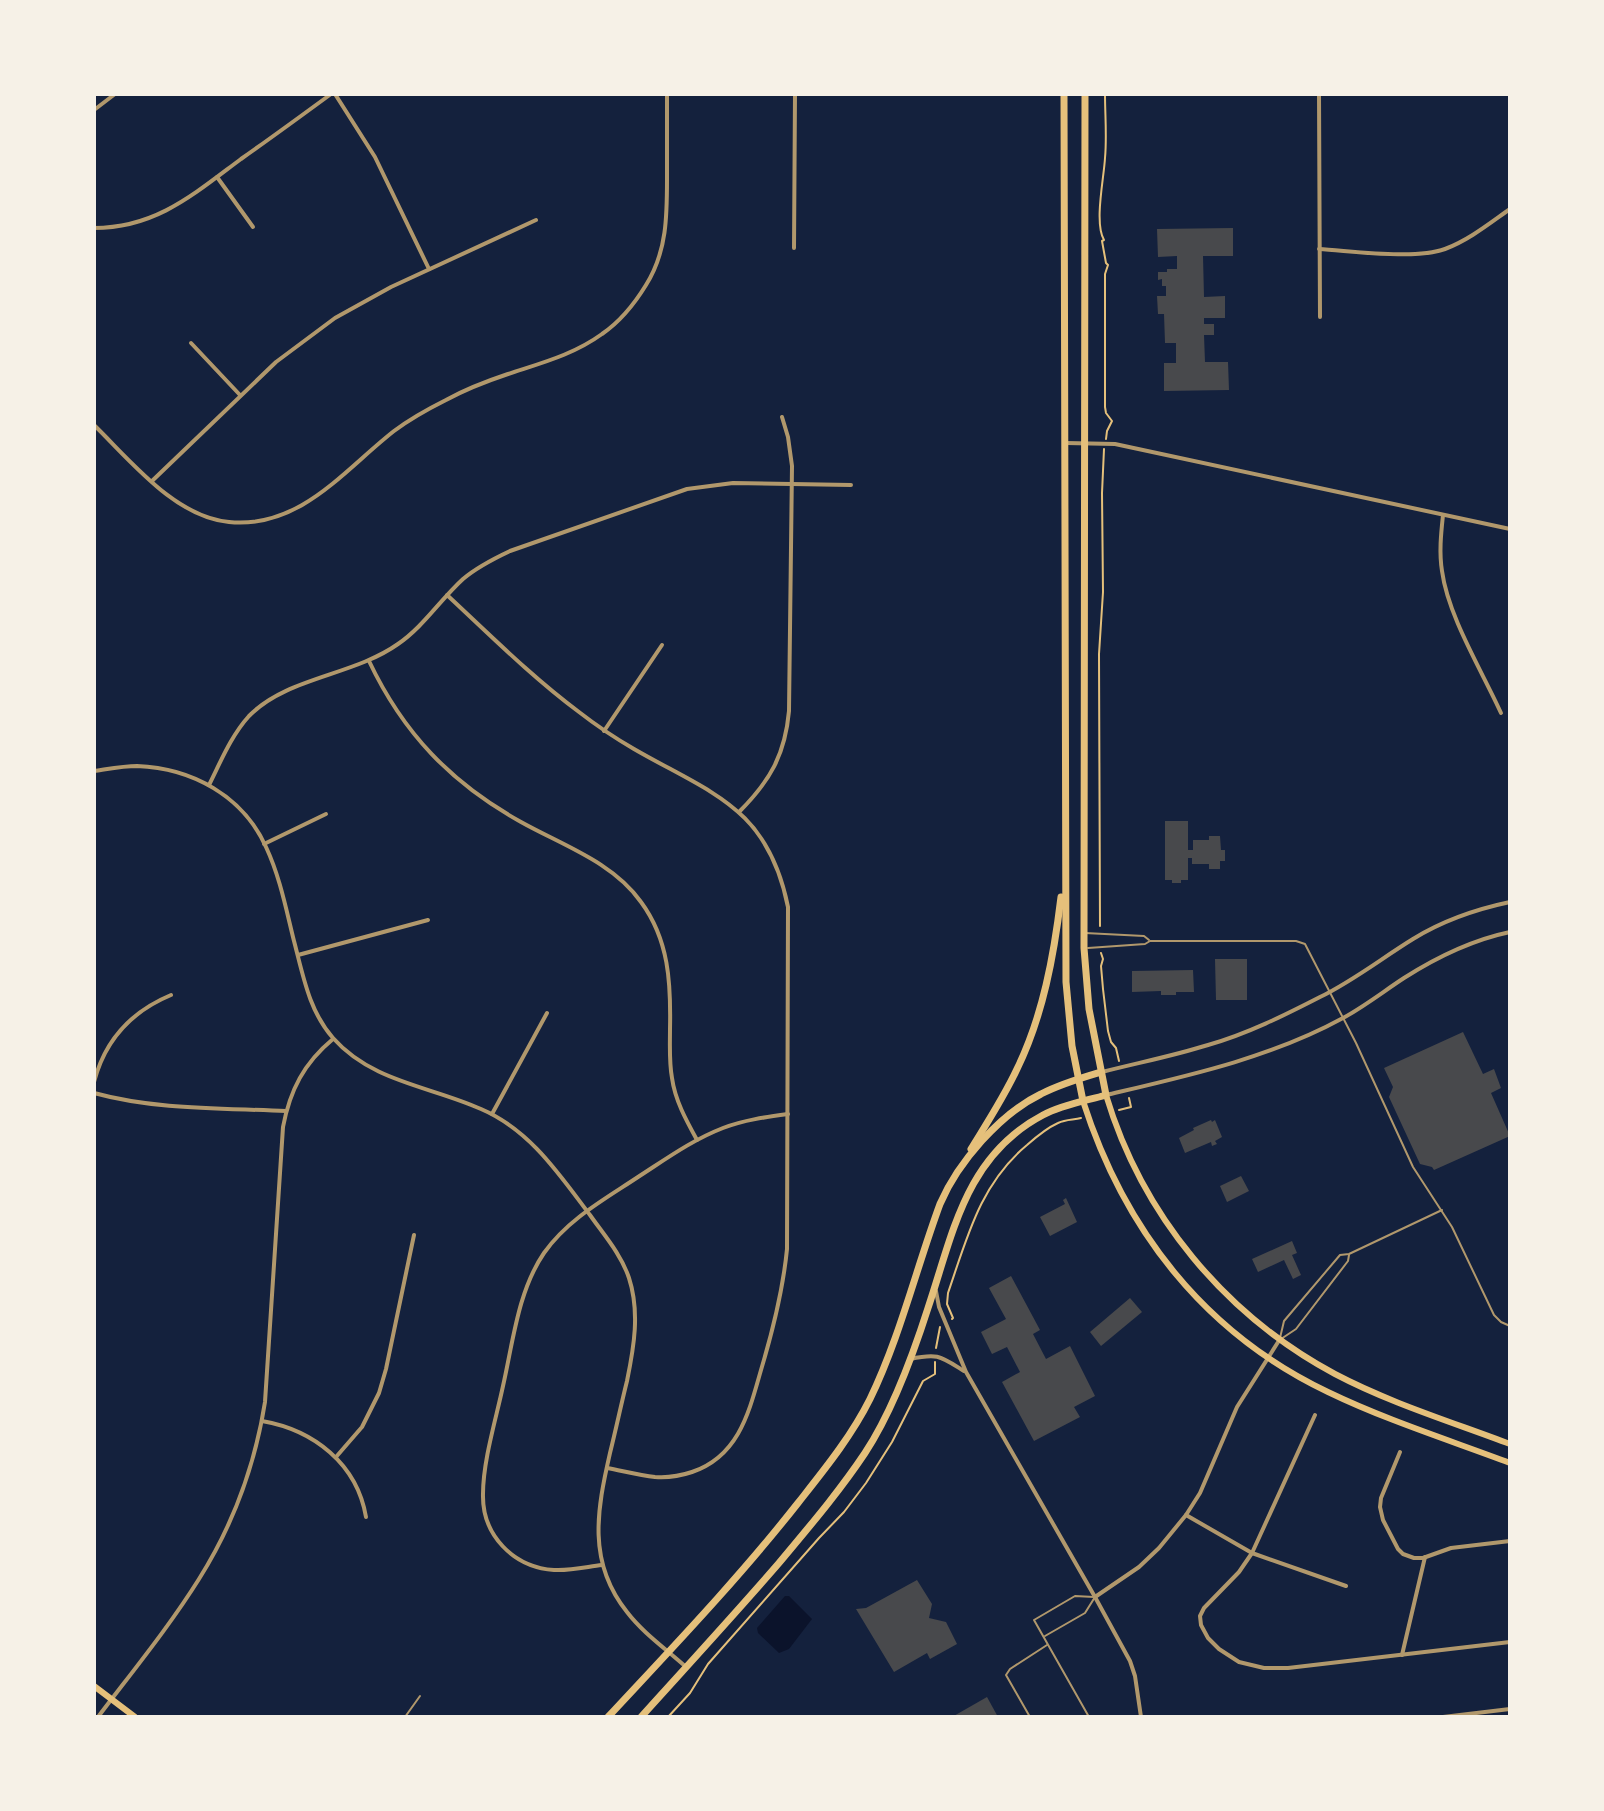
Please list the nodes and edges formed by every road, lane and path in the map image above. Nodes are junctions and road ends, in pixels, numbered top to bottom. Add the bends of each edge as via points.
1 (115, 94) edge
2 (333, 94) edge
3 (667, 94) edge
4 (795, 94) edge
5 (1064, 94) edge
6 (1085, 94) edge
7 (1105, 94) edge
8 (1319, 94) edge
9 (94, 110) edge
10 (217, 177) junction
11 (1510, 209) edge
12 (536, 220) dead end
13 (253, 227) dead end
14 (94, 228) edge
15 (794, 248) dead end
16 (1319, 249) junction
17 (429, 269) junction
18 (1320, 317) dead end
19 (191, 343) dead end
20 (240, 395) junction
21 (782, 417) dead end
22 (94, 425) edge
23 (1107, 431) dead end
24 (1065, 443) junction
25 (1085, 443) junction
26 (1103, 455) dead end
27 (152, 481) junction
28 (792, 485) junction
29 (851, 485) dead end
30 (1443, 515) junction
31 (1510, 529) edge
32 (447, 595) junction
33 (662, 645) dead end
34 (369, 661) junction
35 (1501, 713) dead end
36 (604, 731) junction
37 (94, 771) edge
38 (209, 785) junction
39 (739, 812) junction
40 (326, 814) dead end
41 (264, 844) junction
42 (1065, 867) junction
43 (1510, 902) edge
44 (428, 920) dead end
45 (1100, 922) dead end
46 (1510, 932) edge
47 (1084, 933) junction
48 (1150, 941) junction
49 (1084, 948) junction
50 (298, 955) junction
51 (1101, 958) dead end
52 (1330, 992) junction
53 (171, 995) dead end
54 (547, 1013) dead end
55 (1344, 1018) junction
56 (333, 1039) junction
57 (1120, 1067) junction
58 (1101, 1072) junction
59 (1078, 1079) junction
60 (94, 1082) edge
61 (1127, 1090) junction
62 (94, 1093) edge
63 (1106, 1095) junction
64 (1083, 1101) junction
65 (286, 1111) junction
66 (1111, 1111) junction
67 (492, 1114) junction
68 (788, 1114) junction
69 (1088, 1116) junction
70 (697, 1140) junction
71 (958, 1171) junction
72 (1442, 1210) junction
73 (587, 1211) junction
74 (414, 1235) dead end
75 (1349, 1254) junction
76 (935, 1284) junction
77 (950, 1320) dead end
78 (943, 1325) dead end
79 (1510, 1326) edge
80 (1280, 1339) junction
81 (936, 1349) dead end
82 (1267, 1357) junction
83 (909, 1359) junction
84 (935, 1365) dead end
85 (966, 1372) junction
86 (1315, 1415) dead end
87 (262, 1421) junction
88 (1510, 1444) edge
89 (1400, 1452) dead end
90 (336, 1457) junction
91 (1510, 1463) edge
92 (607, 1468) junction
93 (1186, 1515) junction
94 (366, 1517) dead end
95 (1510, 1541) edge
96 (1252, 1553) junction
97 (1425, 1557) junction
98 (603, 1565) junction
99 (1346, 1586) dead end
100 (1095, 1597) junction
101 (1044, 1637) junction
102 (1510, 1642) edge
103 (1048, 1645) junction
104 (669, 1651) junction
105 (1402, 1655) junction
106 (686, 1667) junction
107 (94, 1686) edge
108 (420, 1696) dead end
109 (111, 1699) junction
110 (1510, 1709) edge
111 (98, 1717) edge
112 (135, 1717) edge
113 (405, 1717) edge
114 (608, 1717) edge
115 (641, 1717) edge
116 (668, 1717) edge
117 (1030, 1717) edge
118 (1089, 1717) edge
119 (1141, 1717) edge
120 (1443, 1717) edge

1 - 9 street
2 - 10 street
2 - 17 street via 382,169
3 - 27 street via 667,220 661,252 630,309 603,334 565,355 478,385 417,415 323,492 276,517 245,523 214,520 185,508
4 - 15 street
5 - 24 highway
6 - 25 highway
7 - 23 path via 1100,231 1108,265 1105,409 1112,423
8 - 16 street
10 - 13 street
10 - 14 street via 161,214 125,226
11 - 16 street via 1463,240 1425,254
12 - 17 street
16 - 18 street
17 - 20 street via 335,318
19 - 20 street
20 - 27 street
21 - 28 street via 792,457
22 - 27 street
24 - 25 street
24 - 42 highway
25 - 30 street via 1181,457
25 - 47 highway
26 - 45 path
28 - 29 street
28 - 32 street via 733,483 678,492 510,551 473,571
28 - 39 street via 787,729 771,774
30 - 31 street
30 - 35 street via 1440,553 1446,591
32 - 34 street via 402,642
32 - 36 street
33 - 36 street
34 - 38 street via 292,689 259,708 238,731
34 - 70 street via 410,731 446,770 495,807 601,865 640,900 665,951 672,1081
36 - 39 street
37 - 38 street via 156,768
38 - 41 street via 244,813
39 - 68 street via 770,853 788,907
40 - 41 street
41 - 50 street
42 - 59 highway via 1068,1011
42 - 71 highway via 1057,934 1037,1018 1007,1090
43 - 52 street via 1426,932
44 - 50 street
46 - 55 street via 1446,954
47 - 48 lane via 1144,936
47 - 49 highway
48 - 49 lane
48 - 52 lane via 1300,941
49 - 58 highway
50 - 56 street via 310,1001
51 - 57 path via 1108,1031
52 - 55 lane
52 - 57 street via 1210,1045
53 - 60 street via 121,1029 100,1060
54 - 67 street
55 - 61 street via 1262,1053
55 - 72 lane via 1413,1167
56 - 65 street via 301,1074
56 - 67 street via 380,1073
57 - 58 street
58 - 59 highway
58 - 63 highway
59 - 64 highway
59 - 71 highway via 1021,1107
61 - 63 street
61 - 66 path via 1131,1107
62 - 65 street via 155,1105
63 - 64 highway
63 - 66 main road
64 - 69 main road
64 - 76 highway via 1042,1115 1011,1137 991,1160 961,1208
65 - 87 street
66 - 80 main road via 1137,1174 1171,1230 1218,1286
67 - 73 street via 537,1148
68 - 70 street via 746,1120
68 - 92 street via 785,1270 744,1425 728,1450 696,1471 657,1477
69 - 77 path via 1047,1130 994,1180 974,1217 948,1293
69 - 82 main road via 1123,1199 1159,1254 1220,1320
70 - 73 street
71 - 104 highway via 936,1216 885,1364 853,1430 764,1545
72 - 75 lane
72 - 79 lane via 1494,1315
73 - 92 street via 622,1262 635,1311 633,1351
73 - 98 street via 540,1261 520,1307 482,1497 496,1538 527,1565 557,1570
74 - 90 street via 379,1393 362,1427
75 - 80 lane via 1296,1329
75 - 80 lane via 1340,1255 1284,1321
76 - 83 highway
76 - 85 street
78 - 81 path
80 - 82 street
80 - 88 main road via 1365,1388
82 - 91 main road via 1356,1405
82 - 93 street
83 - 85 street via 935,1355
83 - 106 highway via 881,1425 841,1488
84 - 116 path via 935,1374 923,1381 854,1500 708,1664
85 - 100 street
86 - 96 street
87 - 90 street via 294,1430
87 - 109 street via 244,1487 222,1539 183,1604
89 - 97 street via 1381,1498 1382,1516 1403,1554
90 - 94 street via 360,1492
92 - 98 street via 598,1514
93 - 96 street
93 - 100 street via 1139,1567
95 - 97 street via 1451,1548
96 - 99 street
96 - 105 street via 1200,1616 1208,1638 1230,1657 1252,1666 1288,1668
97 - 105 street
98 - 104 street via 628,1614
100 - 101 lane via 1085,1613
100 - 101 lane via 1075,1596 1034,1620
100 - 119 street via 1130,1661
101 - 103 lane
102 - 105 street
103 - 117 lane via 1006,1675
103 - 118 lane
104 - 106 street
104 - 114 highway
106 - 115 highway
107 - 109 main road
108 - 113 lane
109 - 111 street
109 - 112 main road
110 - 120 street

